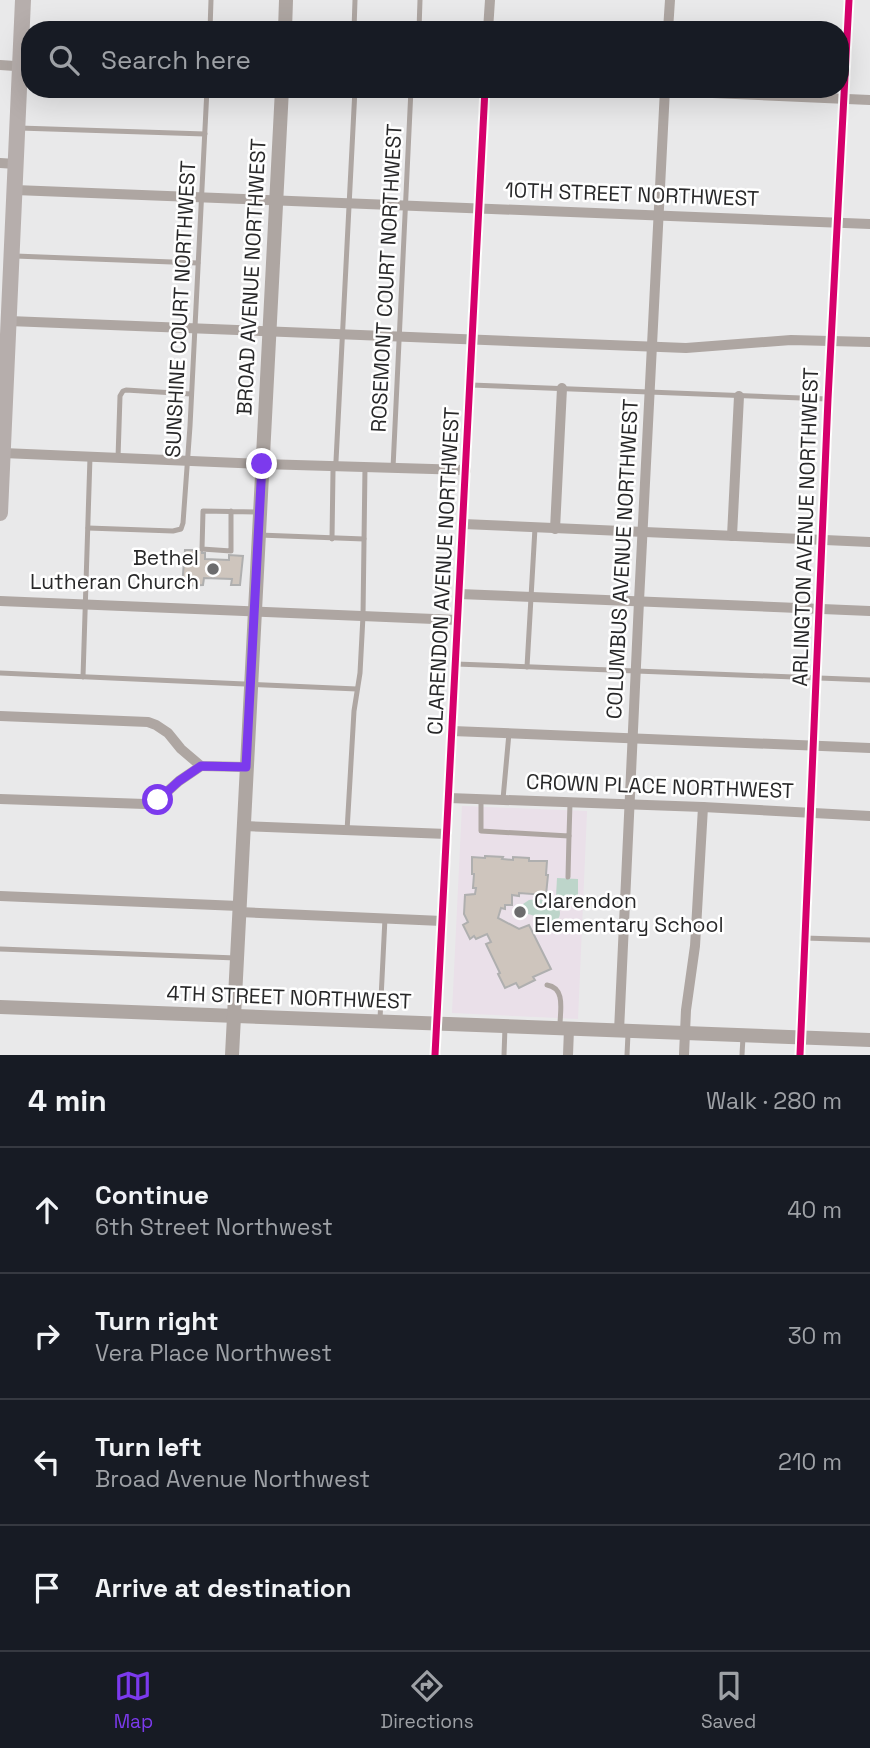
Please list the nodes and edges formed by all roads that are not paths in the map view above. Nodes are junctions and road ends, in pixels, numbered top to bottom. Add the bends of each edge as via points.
1 (23, 0) edge
2 (211, 0) edge
3 (286, 0) edge
4 (355, 0) edge
5 (420, 0) edge
6 (490, 0) edge
7 (670, 0) edge
8 (849, 0) edge
9 (24, 21) edge
10 (210, 21) edge
11 (285, 21) edge
12 (354, 21) edge
13 (419, 21) edge
14 (489, 21) edge
15 (669, 21) edge
16 (848, 21) edge
17 (0, 65) edge
18 (21, 67) edge
19 (21, 98) edge
20 (207, 98) edge
21 (282, 98) edge
22 (355, 98) edge
23 (411, 98) edge
24 (485, 98) edge
25 (665, 98) edge
26 (823, 98) edge
27 (843, 99) junction
28 (870, 100) edge
29 (17, 128) junction
30 (205, 134) junction
31 (8, 164) edge
32 (15, 190) junction
33 (201, 197) junction
34 (276, 200) junction
35 (349, 202) junction
36 (406, 204) junction
37 (479, 207) junction
38 (659, 215) junction
39 (837, 222) junction
40 (870, 224) edge
41 (12, 256) junction
42 (198, 263) junction
43 (9, 321) junction
44 (195, 328) junction
45 (269, 332) junction
46 (343, 335) junction
47 (399, 337) junction
48 (473, 339) junction
49 (831, 340) junction
50 (870, 342) edge
51 (652, 347) junction
52 (470, 385) junction
53 (562, 388) junction
54 (649, 392) junction
55 (191, 394) junction
56 (739, 396) junction
57 (828, 399) junction
58 (3, 453) junction
59 (90, 457) junction
60 (118, 458) junction
61 (187, 461) junction
62 (262, 464) junction
63 (335, 467) junction
64 (365, 467) junction
65 (393, 468) junction
66 (466, 470) junction
67 (231, 511) junction
68 (260, 512) junction
69 (0, 513) edge
70 (463, 524) junction
71 (88, 528) junction
72 (536, 528) junction
73 (555, 529) junction
74 (643, 532) junction
75 (258, 535) junction
76 (732, 536) junction
77 (332, 539) junction
78 (364, 539) junction
79 (822, 540) junction
80 (870, 542) edge
81 (459, 594) junction
82 (532, 597) junction
83 (0, 601) edge
84 (639, 601) junction
85 (85, 604) junction
86 (820, 609) junction
87 (254, 611) junction
88 (870, 611) edge
89 (363, 616) junction
90 (458, 620) junction
91 (456, 664) junction
92 (527, 667) junction
93 (636, 671) junction
94 (0, 673) edge
95 (83, 677) junction
96 (817, 678) junction
97 (870, 680) edge
98 (251, 685) junction
99 (358, 689) junction
100 (0, 716) edge
101 (452, 731) junction
102 (509, 733) junction
103 (633, 738) junction
104 (813, 745) junction
105 (870, 748) edge
106 (201, 766) junction
107 (246, 767) junction
108 (449, 798) junction
109 (0, 799) edge
110 (481, 799) junction
111 (503, 799) junction
112 (570, 801) junction
113 (629, 804) junction
114 (703, 807) junction
115 (810, 812) junction
116 (870, 816) edge
117 (244, 826) junction
118 (347, 831) junction
119 (447, 835) junction
120 (569, 836) junction
121 (568, 877) dead end
122 (0, 896) edge
123 (239, 909) junction
124 (385, 918) junction
125 (442, 921) junction
126 (804, 938) junction
127 (870, 940) edge
128 (0, 949) edge
129 (236, 958) junction
130 (547, 985) dead end
131 (0, 1007) edge
132 (234, 1016) junction
133 (380, 1022) junction
134 (437, 1024) junction
135 (505, 1027) junction
136 (564, 1029) junction
137 (623, 1031) junction
138 (685, 1033) junction
139 (743, 1036) junction
140 (801, 1038) junction
141 (870, 1040) edge
142 (232, 1055) edge
143 (435, 1055) edge
144 (504, 1055) edge
145 (568, 1055) edge
146 (627, 1055) edge
147 (684, 1055) edge
148 (742, 1055) edge
149 (800, 1055) edge

1 - 9 main road
2 - 10 lane
3 - 11 street
4 - 12 lane
5 - 13 lane
6 - 14 street
7 - 15 street
8 - 16 street, ARLINGTON AVENUE NORTHWEST
17 - 18 street
19 - 29 main road
20 - 30 lane, SUNSHINE COURT NORTHWEST
21 - 34 street, BROAD AVENUE NORTHWEST
22 - 35 lane
23 - 36 lane, ROSEMONT COURT NORTHWEST
24 - 37 street, CLARENDON AVENUE NORTHWEST
25 - 38 street, COLUMBUS AVENUE NORTHWEST
26 - 27 street
27 - 28 street
27 - 39 street, ARLINGTON AVENUE NORTHWEST
29 - 30 lane
29 - 31 main road
30 - 33 lane, SUNSHINE COURT NORTHWEST
31 - 32 main road
32 - 33 street, 10TH STREET NORTHWEST
32 - 41 main road
33 - 34 street, 10TH STREET NORTHWEST
33 - 42 lane, SUNSHINE COURT NORTHWEST
34 - 35 street, 10TH STREET NORTHWEST
34 - 45 street, BROAD AVENUE NORTHWEST
35 - 36 street, 10TH STREET NORTHWEST
35 - 46 lane
36 - 37 street, 10TH STREET NORTHWEST
36 - 47 lane, ROSEMONT COURT NORTHWEST
37 - 38 street, 10TH STREET NORTHWEST
37 - 48 street, CLARENDON AVENUE NORTHWEST
38 - 39 street, 10TH STREET NORTHWEST
38 - 51 street, COLUMBUS AVENUE NORTHWEST
39 - 40 street, 10TH STREET NORTHWEST
39 - 49 street, ARLINGTON AVENUE NORTHWEST
41 - 42 lane
41 - 43 main road
42 - 44 lane, SUNSHINE COURT NORTHWEST
43 - 44 street
43 - 58 main road
44 - 45 street
44 - 55 lane, SUNSHINE COURT NORTHWEST
45 - 46 street
45 - 62 street, BROAD AVENUE NORTHWEST
46 - 47 street
46 - 63 lane
47 - 48 street
47 - 65 lane, ROSEMONT COURT NORTHWEST
48 - 51 street
48 - 52 street, CLARENDON AVENUE NORTHWEST
49 - 50 street
49 - 51 street
49 - 57 street, ARLINGTON AVENUE NORTHWEST
51 - 54 street, COLUMBUS AVENUE NORTHWEST
52 - 53 lane
52 - 66 street, CLARENDON AVENUE NORTHWEST
53 - 54 lane
53 - 73 street
54 - 56 lane
54 - 74 street, COLUMBUS AVENUE NORTHWEST
55 - 60 lane via 123,391
55 - 61 lane, SUNSHINE COURT NORTHWEST
56 - 57 lane
56 - 76 street
57 - 79 street, ARLINGTON AVENUE NORTHWEST
58 - 59 street
58 - 69 main road
59 - 60 street
59 - 71 lane
60 - 61 street
61 - 62 street
61 - 71 lane, SUNSHINE COURT NORTHWEST via 181,529
62 - 63 street
62 - 68 street, BROAD AVENUE NORTHWEST
63 - 64 street
63 - 77 lane
64 - 65 street
64 - 78 lane
65 - 66 street
66 - 70 street, CLARENDON AVENUE NORTHWEST
67 - 67 lane via 203,511 202,549 230,551
67 - 68 lane
68 - 75 street, BROAD AVENUE NORTHWEST
70 - 72 street
70 - 81 street, CLARENDON AVENUE NORTHWEST
71 - 85 lane
72 - 73 street
72 - 82 lane
73 - 74 street
74 - 76 street
74 - 84 street, COLUMBUS AVENUE NORTHWEST
75 - 77 lane
75 - 87 street, BROAD AVENUE NORTHWEST
76 - 79 street
77 - 78 lane
78 - 89 lane
79 - 80 street
79 - 86 street, ARLINGTON AVENUE NORTHWEST
81 - 82 street
81 - 90 street, CLARENDON AVENUE NORTHWEST
82 - 84 street
82 - 92 lane
83 - 85 street
84 - 86 street
84 - 93 street, COLUMBUS AVENUE NORTHWEST
85 - 87 street
85 - 95 lane
86 - 88 street
86 - 96 street, ARLINGTON AVENUE NORTHWEST
87 - 89 street
87 - 98 street, BROAD AVENUE NORTHWEST
89 - 90 street
89 - 99 lane
90 - 91 street, CLARENDON AVENUE NORTHWEST
91 - 92 lane
91 - 101 street, CLARENDON AVENUE NORTHWEST
92 - 93 lane
93 - 96 lane
93 - 103 street, COLUMBUS AVENUE NORTHWEST
94 - 95 lane
95 - 98 lane
96 - 97 lane
96 - 104 street, ARLINGTON AVENUE NORTHWEST
98 - 99 lane
98 - 107 street, BROAD AVENUE NORTHWEST
99 - 118 lane
100 - 106 street via 148,722 162,728
101 - 102 street
101 - 108 street, CLARENDON AVENUE NORTHWEST
102 - 103 street
102 - 111 lane
103 - 104 street
103 - 113 street, COLUMBUS AVENUE NORTHWEST
104 - 105 street
104 - 115 street, ARLINGTON AVENUE NORTHWEST
106 - 107 street
106 - 109 street via 158,800 145,804
107 - 117 street, BROAD AVENUE NORTHWEST
108 - 110 street, CROWN PLACE NORTHWEST
108 - 119 street, CLARENDON AVENUE NORTHWEST
110 - 111 street, CROWN PLACE NORTHWEST
110 - 120 lane via 481,831
111 - 112 street, CROWN PLACE NORTHWEST
112 - 113 street, CROWN PLACE NORTHWEST
112 - 120 lane
113 - 114 street, CROWN PLACE NORTHWEST
113 - 137 street, COLUMBUS AVENUE NORTHWEST
114 - 115 street, CROWN PLACE NORTHWEST
114 - 138 street
115 - 116 street, CROWN PLACE NORTHWEST
115 - 126 street, ARLINGTON AVENUE NORTHWEST
117 - 118 street
117 - 123 street, BROAD AVENUE NORTHWEST
118 - 119 street
119 - 125 street, CLARENDON AVENUE NORTHWEST
120 - 121 lane
122 - 123 street
123 - 124 street
123 - 129 street, BROAD AVENUE NORTHWEST
124 - 125 street
124 - 133 lane
125 - 134 street, CLARENDON AVENUE NORTHWEST
126 - 127 lane
126 - 140 street, ARLINGTON AVENUE NORTHWEST
128 - 129 lane
129 - 132 street, BROAD AVENUE NORTHWEST
130 - 136 lane via 560,992
131 - 132 street, 4TH STREET NORTHWEST
132 - 133 street, 4TH STREET NORTHWEST
132 - 142 street, BROAD AVENUE NORTHWEST
133 - 134 street, 4TH STREET NORTHWEST
134 - 135 street, 4TH STREET NORTHWEST
134 - 143 street, CLARENDON AVENUE NORTHWEST
135 - 136 street, 4TH STREET NORTHWEST
135 - 144 lane
136 - 137 street, 4TH STREET NORTHWEST
136 - 145 street
137 - 138 street, 4TH STREET NORTHWEST
137 - 146 lane
138 - 139 street, 4TH STREET NORTHWEST
138 - 147 street
139 - 140 street, 4TH STREET NORTHWEST
139 - 148 lane
140 - 141 street, 4TH STREET NORTHWEST
140 - 149 street, ARLINGTON AVENUE NORTHWEST

